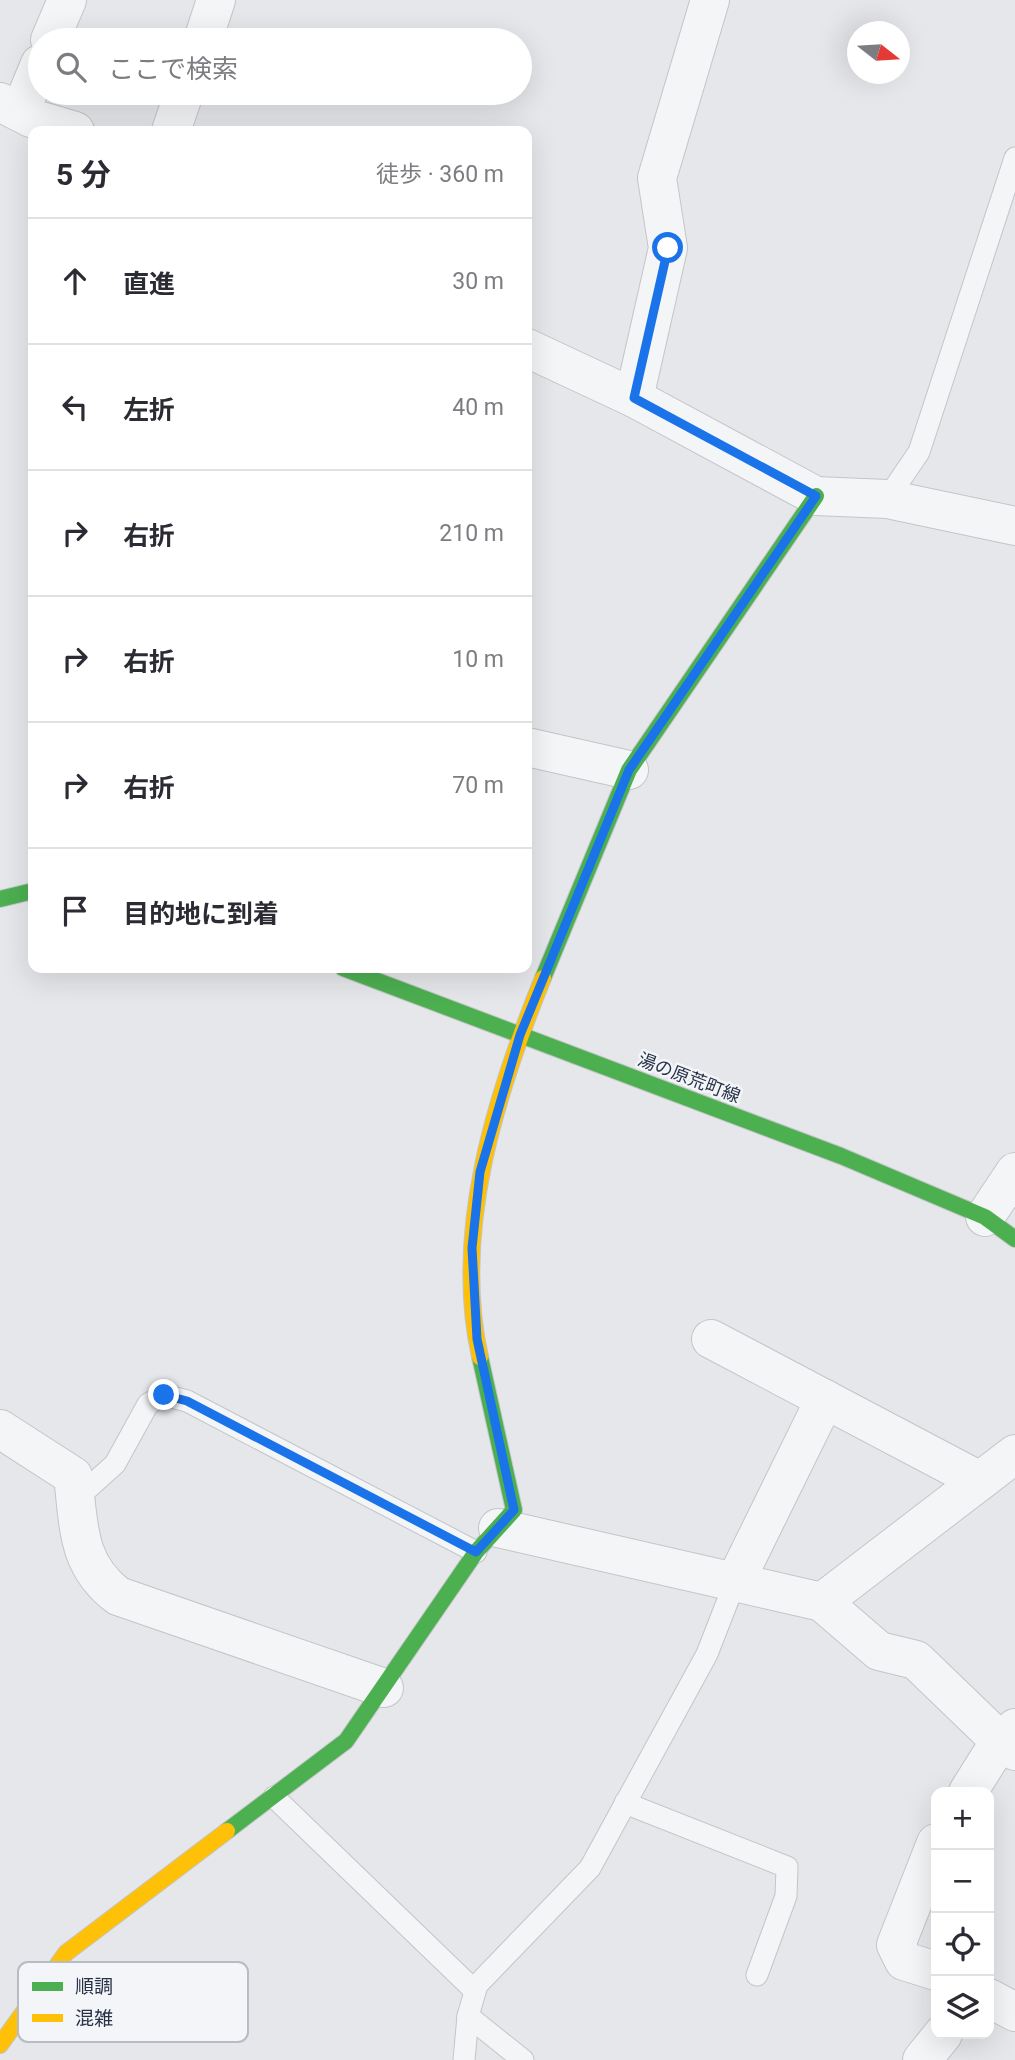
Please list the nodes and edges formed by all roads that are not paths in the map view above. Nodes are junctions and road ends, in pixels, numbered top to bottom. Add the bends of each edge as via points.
1 (67, 0) edge
2 (216, 0) edge
3 (710, 0) edge
4 (55, 28) edge
5 (207, 28) edge
6 (28, 81) edge
7 (180, 105) edge
8 (10, 107) edge
9 (61, 126) edge
10 (173, 126) edge
11 (1015, 158) edge
12 (532, 350) edge
13 (634, 398) junction
14 (816, 496) junction
15 (887, 499) junction
16 (1015, 527) edge
17 (532, 748) edge
18 (629, 770) junction
19 (28, 892) edge
20 (0, 899) edge
21 (356, 973) edge
22 (520, 1035) junction
23 (1015, 1172) edge
24 (985, 1217) junction
25 (1015, 1239) edge
26 (711, 1339) dead end
27 (825, 1399) junction
28 (0, 1429) edge
29 (1015, 1454) edge
30 (980, 1481) junction
31 (76, 1499) junction
32 (487, 1540) junction
33 (735, 1582) junction
34 (822, 1602) junction
35 (384, 1688) junction
36 (1010, 1740) edge
37 (972, 1787) edge
38 (274, 1797) junction
39 (625, 1803) junction
40 (933, 1850) edge
41 (60, 1962) edge
42 (931, 1969) edge
43 (757, 1975) dead end
44 (475, 1991) junction
45 (994, 2001) edge
46 (1015, 2012) edge
47 (468, 2016) junction
48 (18, 2020) edge
49 (939, 2039) edge
50 (0, 2045) edge
51 (464, 2060) edge
52 (523, 2060) edge
53 (922, 2060) edge

1 - 4 street
2 - 5 street
3 - 13 street via 657,178 668,248
6 - 8 street
7 - 10 street
8 - 9 street
11 - 15 lane via 919,452
12 - 13 street
13 - 14 street
14 - 15 street
14 - 18 street
15 - 16 street
17 - 18 street
18 - 22 street
19 - 20 street
21 - 22 street, 湯の原荒町線
22 - 24 street, 湯の原荒町線 via 841,1156
22 - 32 street via 480,1172 472,1248 477,1339 514,1510
23 - 24 street
24 - 25 street, 湯の原荒町線
26 - 27 street
27 - 30 street
27 - 33 street
28 - 31 street via 73,1476
29 - 30 street
30 - 34 street
31 - 32 lane via 115,1465 148,1404 164,1395 187,1401
31 - 35 street via 83,1555 99,1581 118,1596
32 - 33 street
32 - 35 street
33 - 34 street
33 - 39 lane via 708,1654
34 - 36 street via 879,1651 916,1660
35 - 38 street via 346,1741
36 - 37 street
38 - 41 street
38 - 44 lane
39 - 43 lane via 787,1867 786,1896
39 - 44 lane via 590,1868
40 - 42 street via 896,1945 904,1961
44 - 47 lane
45 - 46 street
47 - 51 lane
47 - 52 lane
48 - 50 street
49 - 53 street

